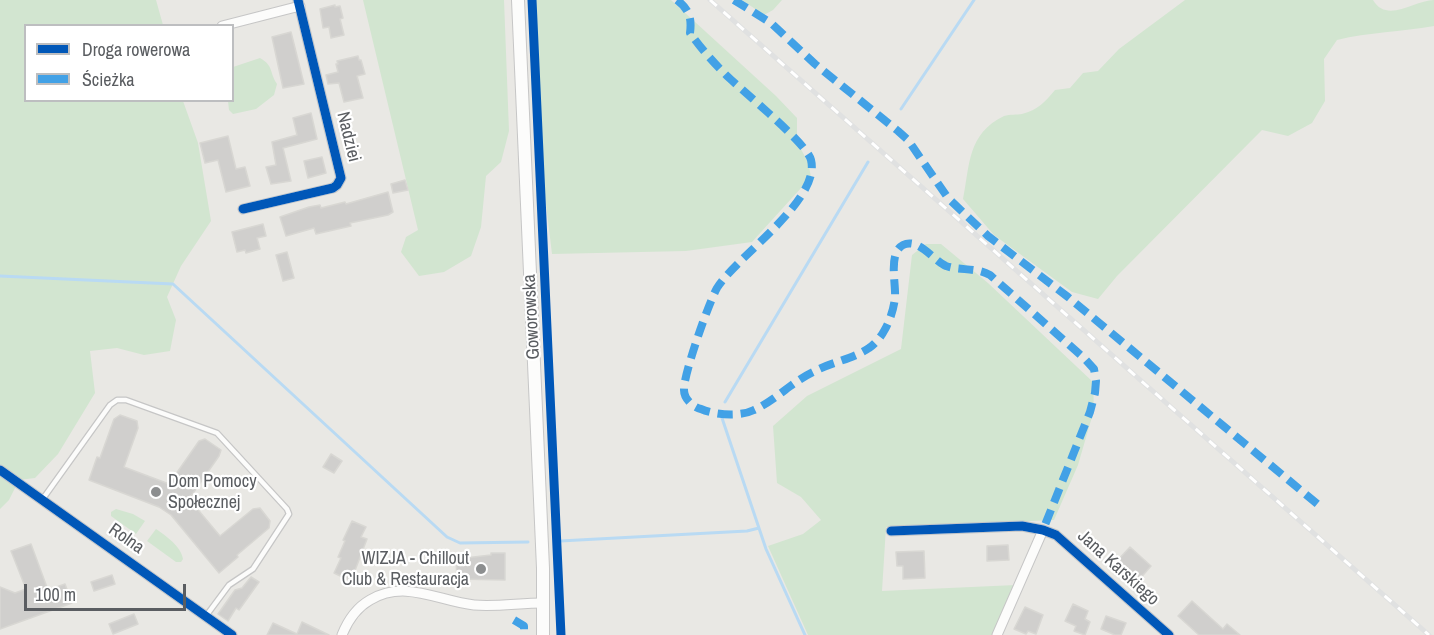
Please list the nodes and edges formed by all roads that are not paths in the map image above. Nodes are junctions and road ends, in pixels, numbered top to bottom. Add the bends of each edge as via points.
1 (518, 0) edge
2 (299, 3) edge
3 (229, 24) edge
4 (243, 209) dead end
5 (0, 470) edge
6 (42, 500) junction
7 (1043, 530) junction
8 (891, 531) dead end
9 (543, 603) junction
10 (206, 616) junction
11 (232, 635) edge
12 (342, 635) edge
13 (543, 635) edge
14 (996, 635) edge
15 (1169, 635) edge

1 - 9 main road, Goworowska
2 - 3 street
2 - 4 street, Nadziei via 341,178 333,188
5 - 6 street, Rolna
6 - 10 street, Rolna
6 - 10 lane via 117,400 218,433 289,514 253,569 229,585
7 - 8 street via 1022,526
7 - 14 street
7 - 15 street, Jana Karskiego via 1056,535
9 - 12 street via 480,606 399,590 364,604
9 - 13 main road, Goworowska
10 - 11 street, Rolna

